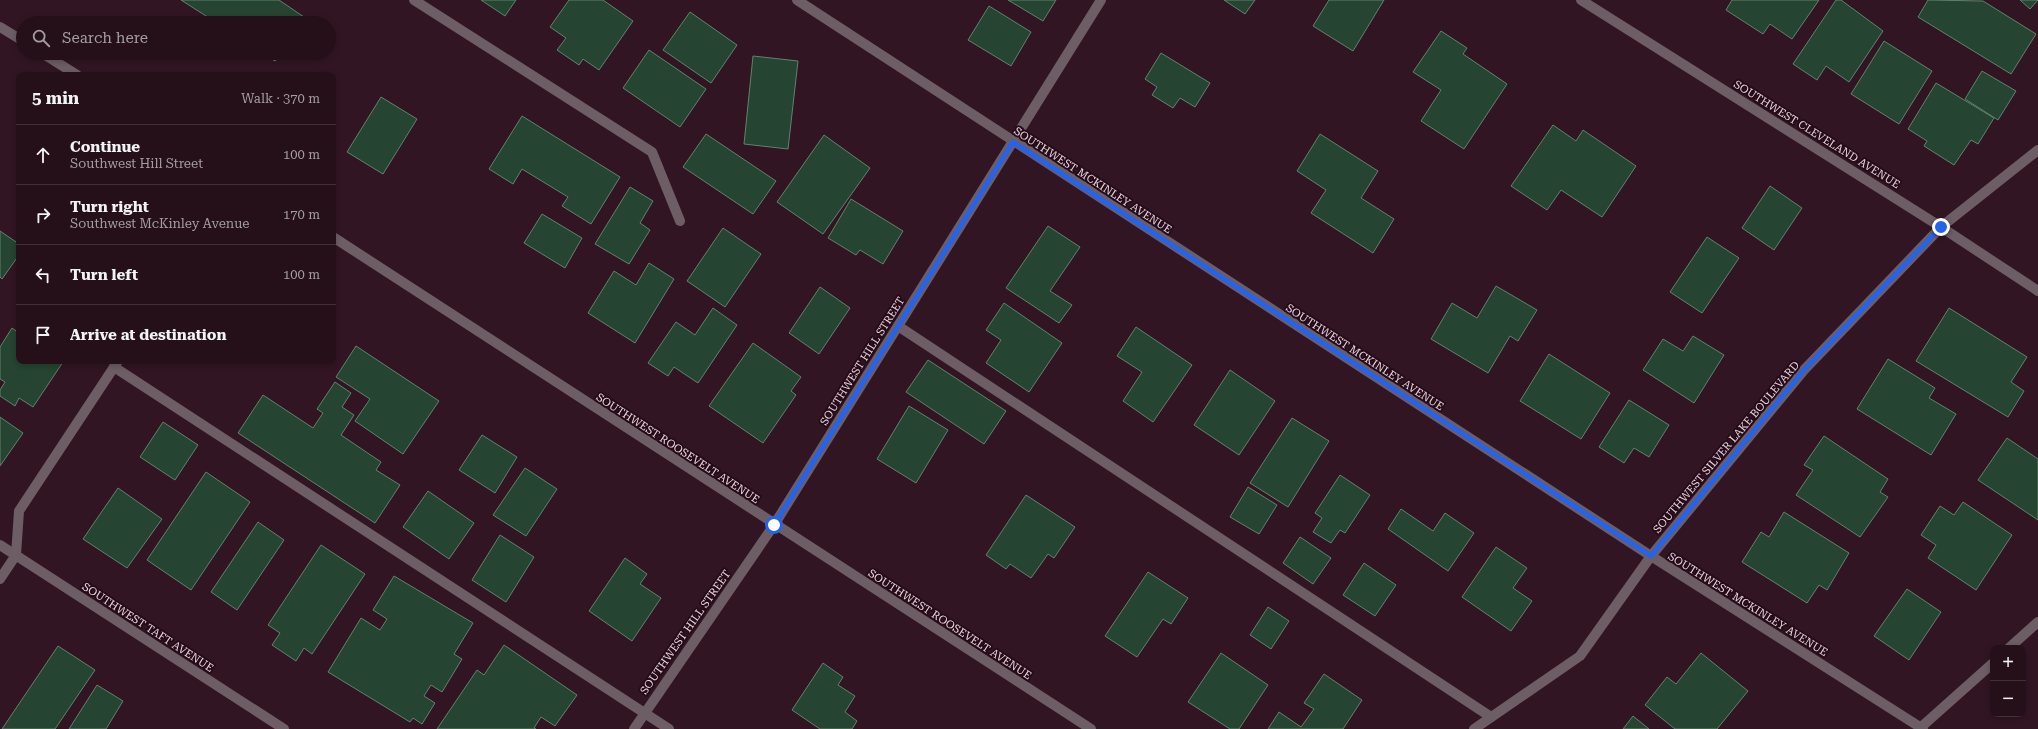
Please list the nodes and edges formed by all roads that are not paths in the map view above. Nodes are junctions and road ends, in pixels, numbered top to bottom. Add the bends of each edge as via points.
1 (414, 0) edge
2 (797, 0) edge
3 (1101, 0) edge
4 (1581, 0) edge
5 (0, 26) edge
6 (16, 36) edge
7 (53, 60) edge
8 (72, 72) edge
9 (1013, 142) junction
10 (2038, 150) edge
11 (680, 221) dead end
12 (1941, 227) junction
13 (336, 240) edge
14 (2038, 291) edge
15 (898, 326) junction
16 (116, 364) edge
17 (774, 525) junction
18 (0, 545) edge
19 (16, 555) junction
20 (1651, 556) junction
21 (0, 579) edge
22 (2038, 622) edge
23 (2012, 645) edge
24 (1990, 665) edge
25 (644, 713) junction
26 (1491, 717) junction
27 (1921, 728) edge
28 (284, 729) edge
29 (634, 729) edge
30 (670, 729) edge
31 (1091, 729) edge
32 (1474, 729) edge

1 - 11 street via 652,152
2 - 9 street, SOUTHWEST MCKINLEY AVENUE
3 - 9 street, SOUTHWEST HILL STREET
4 - 12 street, SOUTHWEST CLEVELAND AVENUE
5 - 6 street
7 - 8 street
9 - 15 street, SOUTHWEST HILL STREET
9 - 20 street, SOUTHWEST MCKINLEY AVENUE
10 - 12 street, SOUTHWEST SILVER LAKE BOULEVARD
12 - 14 street, SOUTHWEST CLEVELAND AVENUE
12 - 20 street, SOUTHWEST SILVER LAKE BOULEVARD via 1804,370
13 - 17 street, SOUTHWEST ROOSEVELT AVENUE
15 - 17 street, SOUTHWEST HILL STREET
15 - 26 street
16 - 19 street via 19,511
16 - 25 street
17 - 25 street, SOUTHWEST HILL STREET
17 - 31 street, SOUTHWEST ROOSEVELT AVENUE
18 - 19 street, SOUTHWEST TAFT AVENUE
19 - 21 street
19 - 28 street, SOUTHWEST TAFT AVENUE
20 - 26 street, SOUTHWEST SILVER LAKE BOULEVARD via 1580,656
20 - 27 street, SOUTHWEST MCKINLEY AVENUE
22 - 23 street
24 - 27 street
25 - 29 street, SOUTHWEST HILL STREET
25 - 30 street
26 - 32 street, SOUTHWEST SILVER LAKE BOULEVARD

